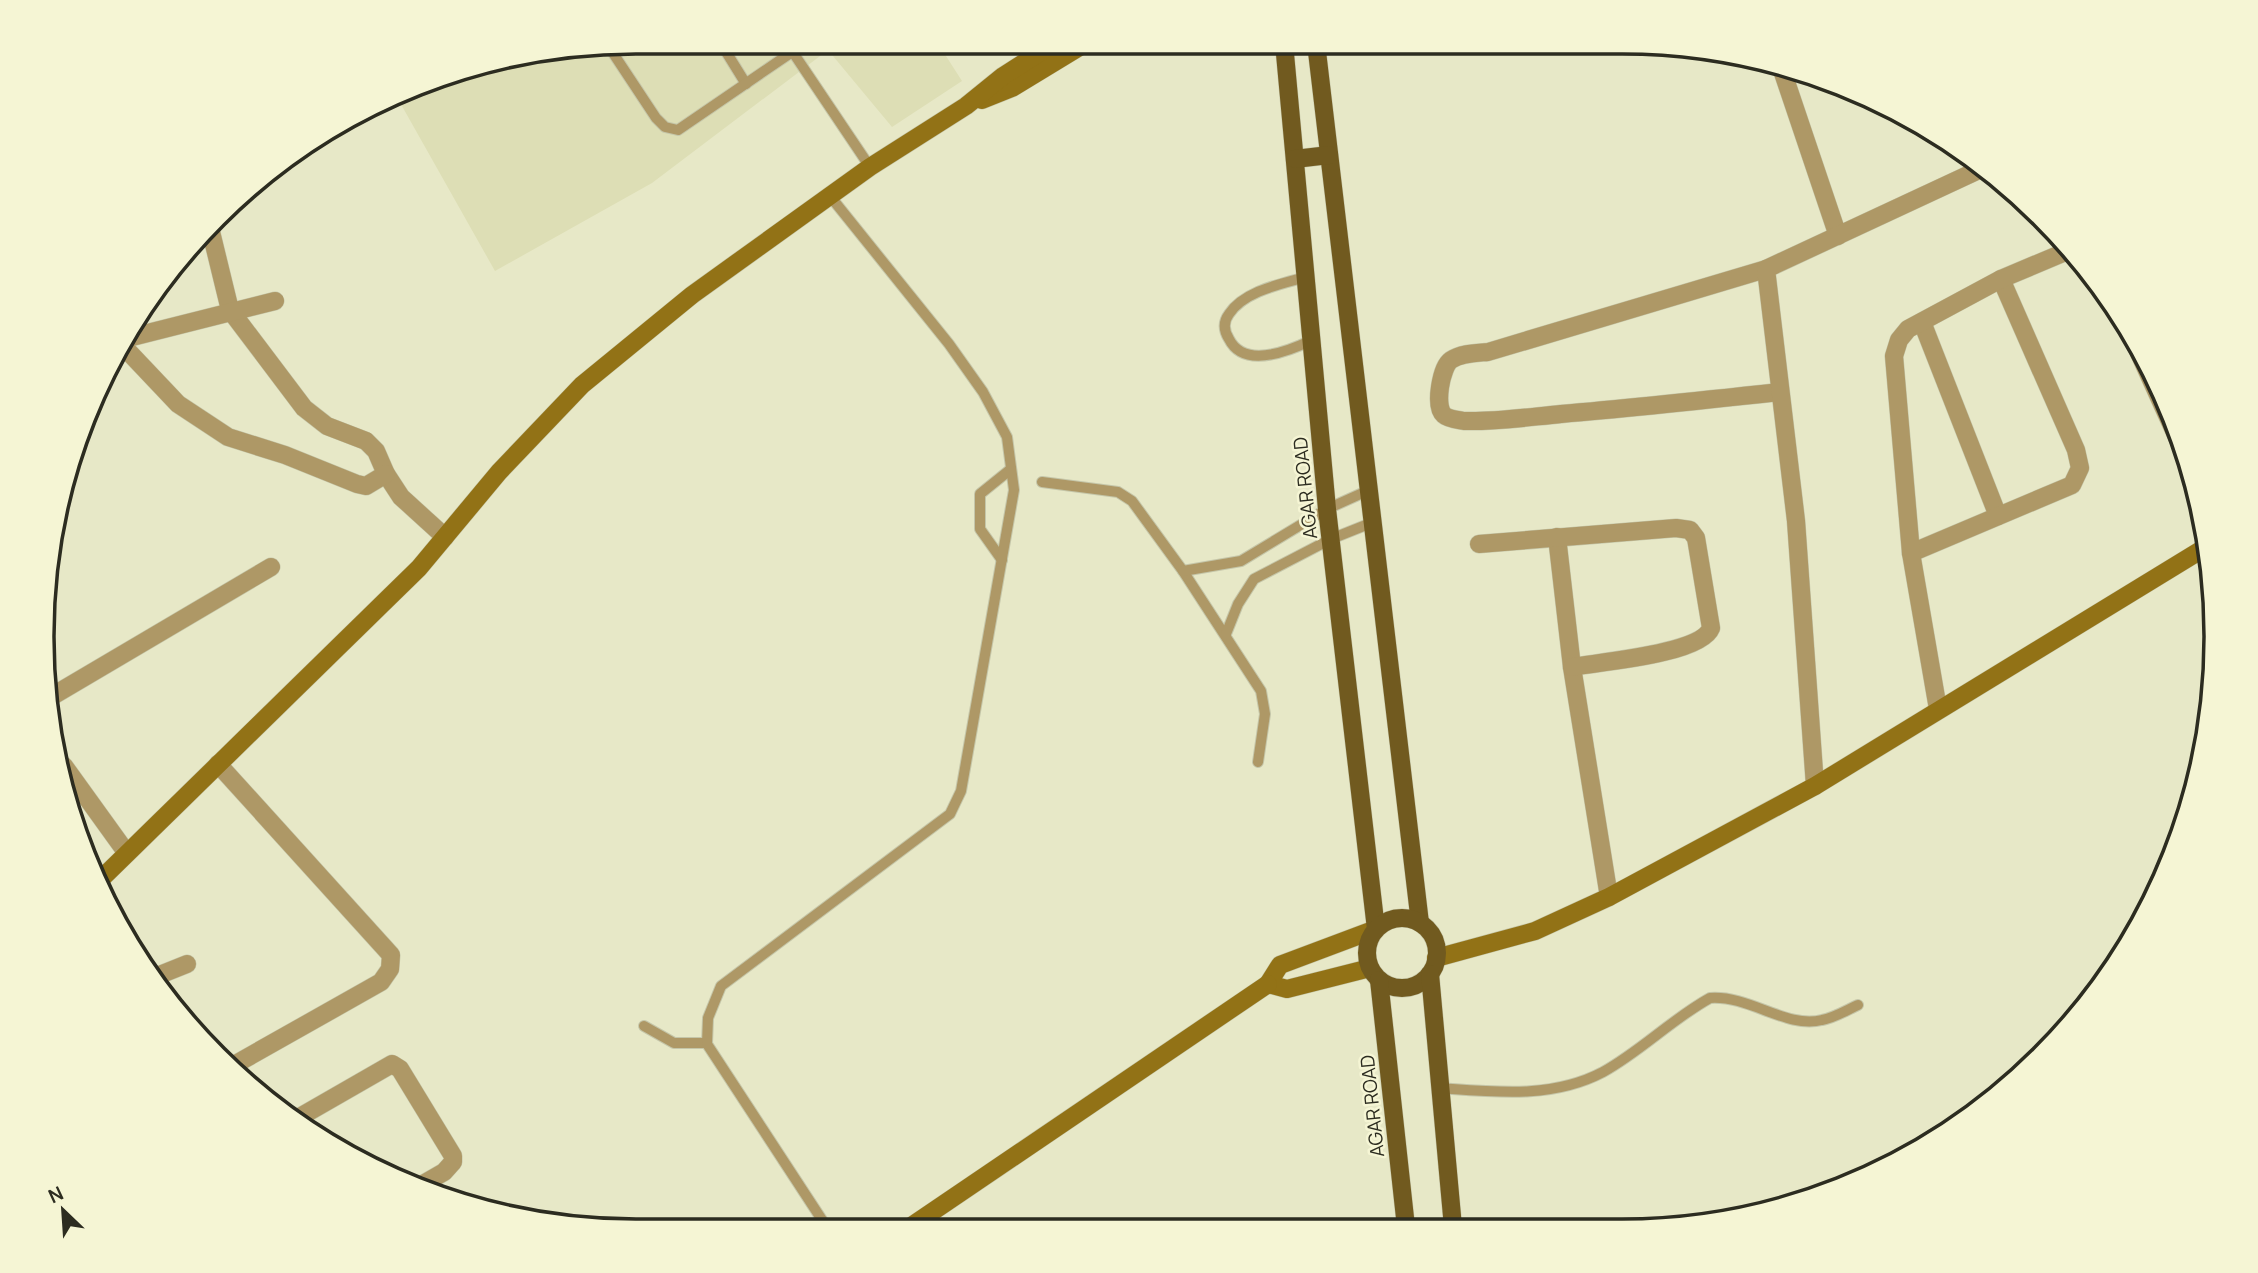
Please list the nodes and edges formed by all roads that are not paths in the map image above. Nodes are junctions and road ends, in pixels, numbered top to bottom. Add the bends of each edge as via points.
1 (727, 54) edge
2 (781, 54) edge
3 (794, 54) edge
4 (1038, 54) edge
5 (1068, 54) edge
6 (1285, 54) edge
7 (1317, 54) edge
8 (614, 55) edge
9 (1785, 78) edge
10 (746, 84) junction
11 (966, 106) junction
12 (1329, 155) junction
13 (1295, 159) junction
14 (870, 167) junction
15 (1972, 172) edge
16 (830, 196) junction
17 (1838, 236) junction
18 (213, 238) edge
19 (2060, 254) edge
20 (1766, 269) junction
21 (1306, 277) junction
22 (2001, 279) junction
23 (275, 301) dead end
24 (230, 310) junction
25 (1922, 322) junction
26 (138, 335) edge
27 (1312, 340) junction
28 (128, 352) edge
29 (1780, 392) junction
30 (1011, 469) junction
31 (386, 474) junction
32 (1042, 482) dead end
33 (1367, 491) junction
34 (1327, 509) junction
35 (1998, 516) junction
36 (1371, 523) junction
37 (445, 537) junction
38 (1556, 537) junction
39 (1331, 539) junction
40 (1479, 544) dead end
41 (2198, 552) edge
42 (1911, 553) junction
43 (1002, 560) junction
44 (1241, 561) junction
45 (271, 567) dead end
46 (1183, 571) junction
47 (1254, 579) junction
48 (1226, 634) junction
49 (1572, 667) junction
50 (57, 693) edge
51 (1938, 709) junction
52 (1258, 762) dead end
53 (218, 764) junction
54 (71, 776) edge
55 (1815, 786) junction
56 (126, 852) junction
57 (105, 874) edge
58 (1609, 897) junction
59 (1420, 923) junction
60 (1376, 929) junction
61 (187, 964) dead end
62 (1433, 966) junction
63 (162, 974) edge
64 (1374, 974) junction
65 (1268, 984) junction
66 (1858, 1005) dead end
67 (644, 1026) dead end
68 (707, 1043) junction
69 (240, 1062) edge
70 (1439, 1088) junction
71 (304, 1114) edge
72 (430, 1180) edge
73 (821, 1219) edge
74 (922, 1219) edge
75 (1405, 1219) edge
76 (1452, 1219) edge

1 - 10 lane
2 - 10 lane
3 - 14 lane
4 - 11 street
5 - 11 street via 1012,89
6 - 13 main road, AGAR ROAD
7 - 12 main road
8 - 10 lane via 665,127 678,130
9 - 17 street
11 - 14 street
12 - 13 main road
12 - 33 main road
13 - 21 main road, AGAR ROAD
14 - 16 street
15 - 17 street
16 - 30 lane via 983,392 1007,437
16 - 37 street via 692,295 582,385
17 - 20 street
18 - 24 street
19 - 22 street
20 - 29 street
20 - 29 street via 1450,361 1440,383 1440,410 1462,421 1507,419
21 - 27 main road, AGAR ROAD
21 - 27 lane via 1244,300 1224,323 1233,348 1255,354 1279,354
22 - 25 street
22 - 35 street via 2080,468 2072,485
23 - 24 street
24 - 26 street
24 - 31 street via 304,408 327,426 366,441
25 - 35 street
25 - 42 street via 1899,340 1895,356
27 - 34 main road, AGAR ROAD
28 - 31 street via 178,404 228,437 357,484 366,486
29 - 55 street via 1796,521
30 - 43 lane via 1014,490
30 - 43 lane via 981,494 980,529
31 - 37 street via 401,497
32 - 46 lane via 1126,495
33 - 34 lane
33 - 36 main road
34 - 39 main road, AGAR ROAD
34 - 44 lane
35 - 42 street
36 - 39 lane
36 - 59 main road
37 - 53 street via 419,568
38 - 40 street
38 - 49 street
38 - 49 street via 1690,530 1699,548 1711,628 1700,641 1686,647
39 - 47 lane
39 - 60 main road, AGAR ROAD
41 - 51 street
42 - 51 street
43 - 68 lane via 961,791 950,814 722,986 708,1018
44 - 46 lane
44 - 47 lane
45 - 50 street
46 - 48 lane
47 - 48 lane
48 - 52 lane via 1261,691 1265,714
49 - 58 street
51 - 55 street
53 - 56 street
53 - 69 street via 390,955 390,970 381,982
54 - 56 street
55 - 58 street
56 - 57 street
58 - 62 street via 1535,931
59 - 60 main road via 1397,918
59 - 62 main road via 1435,940
60 - 64 main road, AGAR ROAD via 1367,949
60 - 65 street via 1280,965
61 - 63 street
62 - 64 main road via 1421,982 1400,988
62 - 70 main road
64 - 65 street via 1287,989
64 - 75 main road, AGAR ROAD
65 - 74 street
66 - 70 lane via 1822,1020 1801,1021 1729,996 1710,998 1603,1072 1566,1086 1520,1094
67 - 68 lane via 674,1043
68 - 73 lane
70 - 76 main road
71 - 72 street via 392,1064 400,1069 453,1156 444,1172

